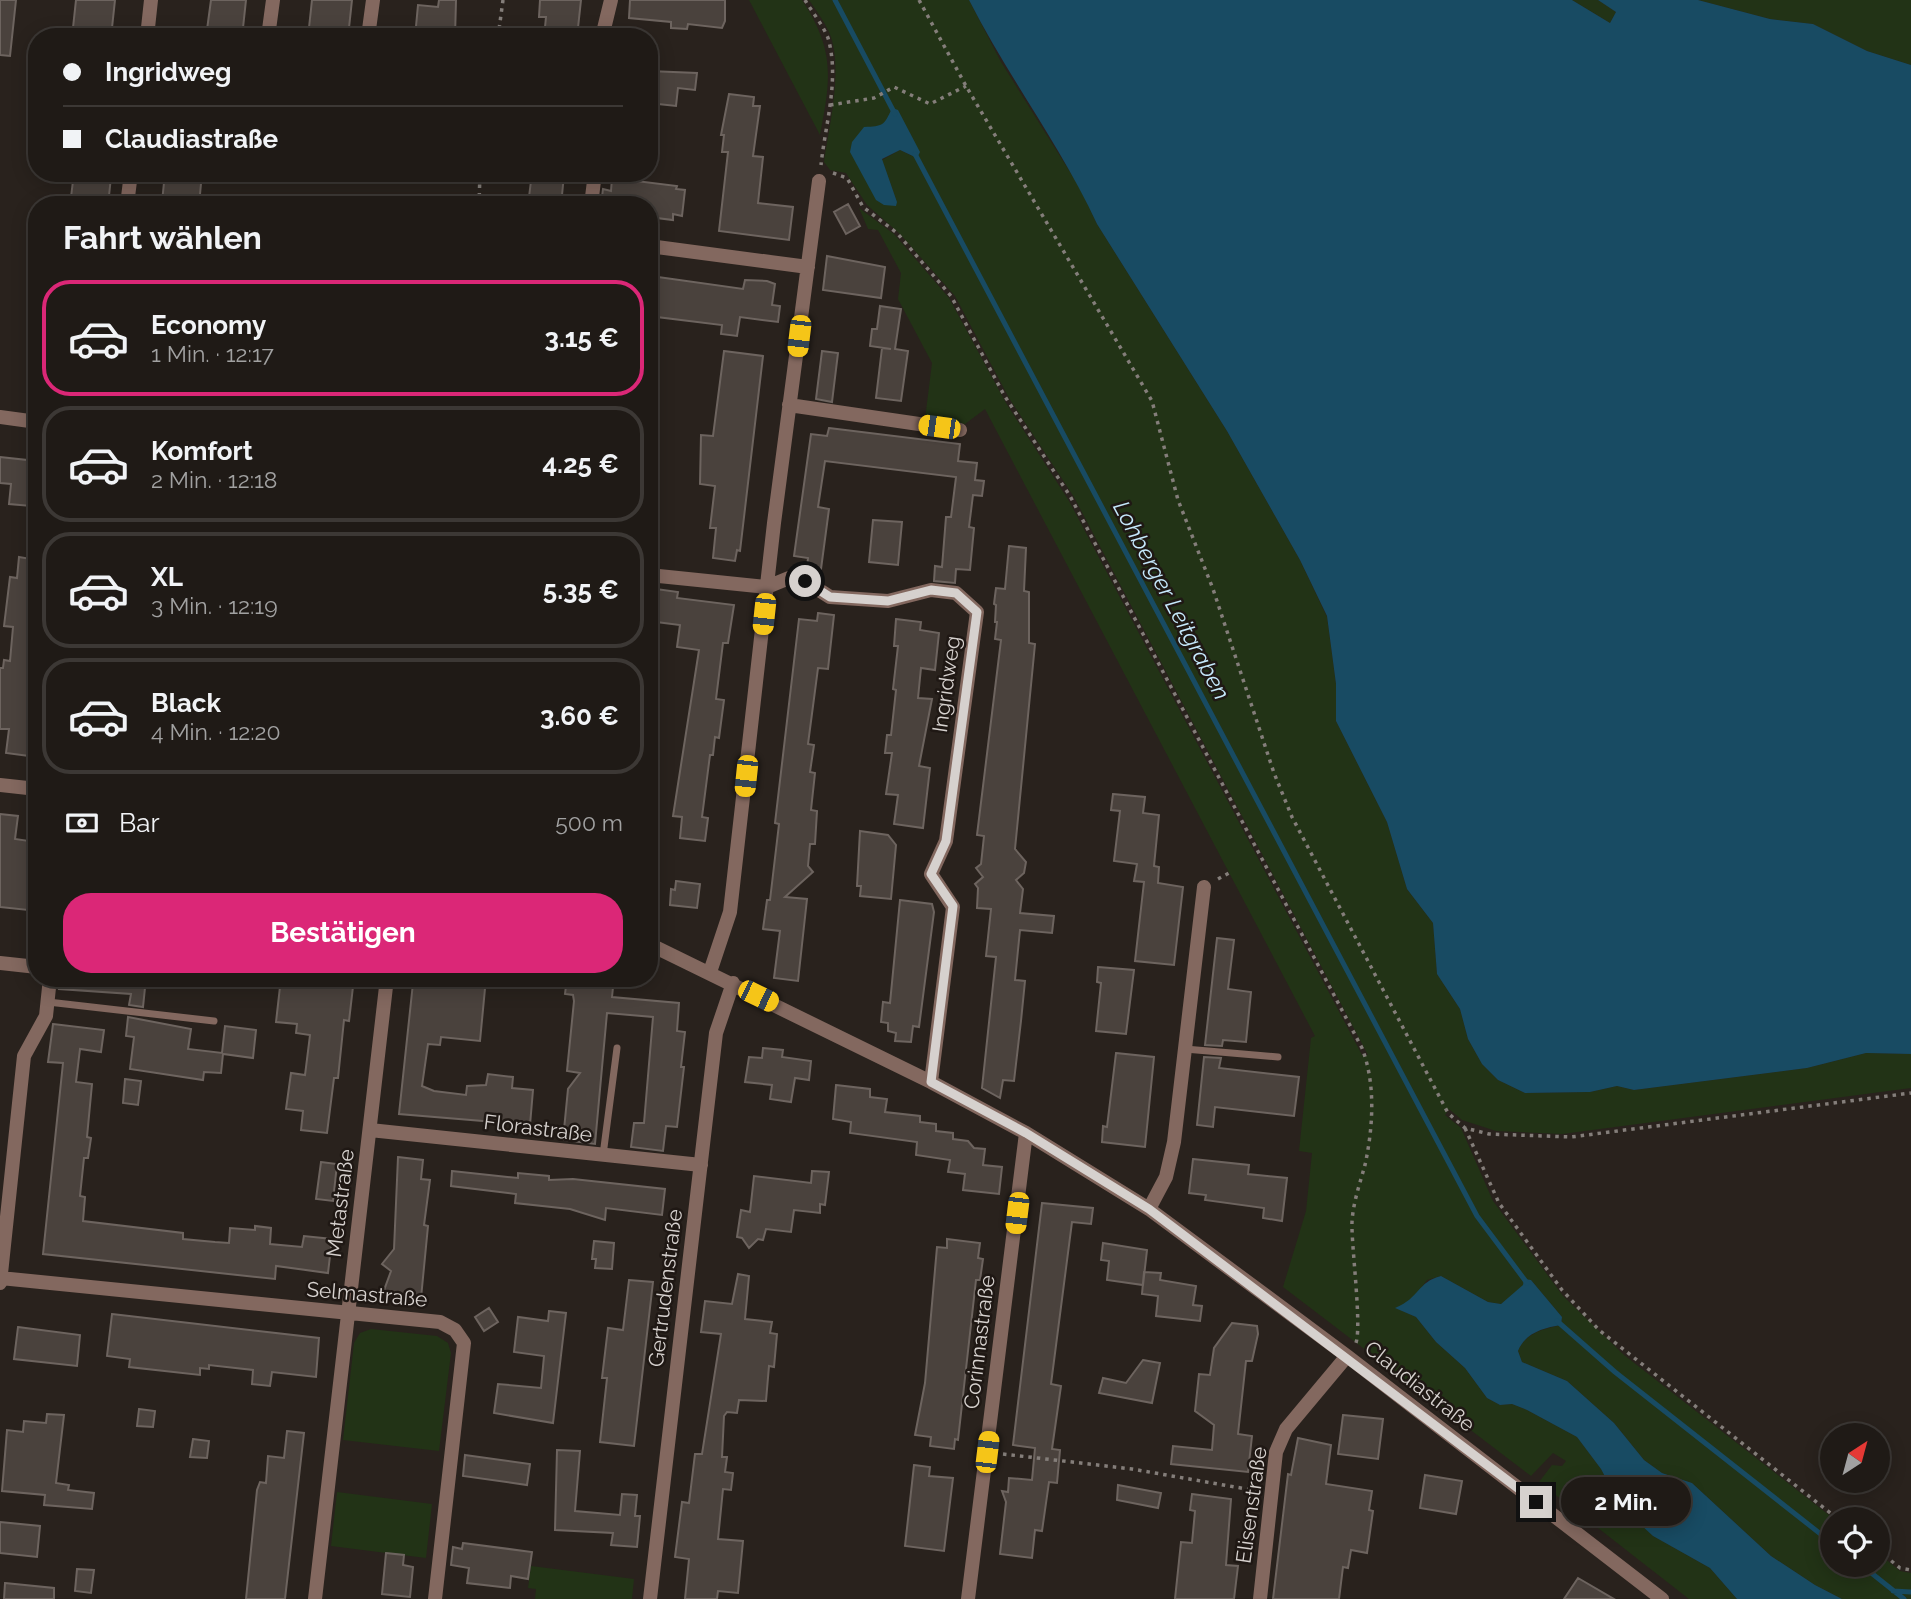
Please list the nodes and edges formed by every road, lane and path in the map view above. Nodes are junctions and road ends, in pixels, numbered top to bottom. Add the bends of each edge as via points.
1 (151, 0) edge
2 (273, 0) edge
3 (373, 0) edge
4 (503, 0) edge
5 (611, 0) edge
6 (805, 0) edge
7 (919, 0) edge
8 (148, 28) edge
9 (269, 28) edge
10 (369, 28) edge
11 (499, 28) edge
12 (604, 28) edge
13 (965, 86) junction
14 (830, 104) junction
15 (823, 175) junction
16 (658, 247) edge
17 (808, 267) junction
18 (789, 405) junction
19 (0, 417) edge
20 (28, 421) edge
21 (960, 430) dead end
22 (658, 576) edge
23 (767, 587) junction
24 (0, 785) edge
25 (28, 788) edge
26 (1204, 887) dead end
27 (658, 948) edge
28 (0, 963) edge
29 (28, 966) edge
30 (710, 972) junction
31 (733, 984) junction
32 (49, 987) edge
33 (386, 987) edge
34 (47, 1002) junction
35 (214, 1021) dead end
36 (617, 1048) dead end
37 (1185, 1049) junction
38 (1278, 1057) dead end
39 (931, 1082) junction
40 (1911, 1093) edge
41 (1465, 1128) junction
42 (370, 1130) junction
43 (1026, 1133) junction
44 (603, 1157) junction
45 (701, 1165) junction
46 (1149, 1209) junction
47 (0, 1280) edge
48 (347, 1314) junction
49 (1346, 1356) junction
50 (987, 1452) junction
51 (1272, 1493) junction
52 (1823, 1507) edge
53 (1890, 1560) edge
54 (1911, 1570) edge
55 (315, 1599) edge
56 (435, 1599) edge
57 (650, 1599) edge
58 (968, 1599) edge
59 (1259, 1599) edge
60 (1662, 1599) edge

1 - 8 street
2 - 9 street
3 - 10 street
4 - 11 path
5 - 12 street
6 - 14 path via 827,36
7 - 13 path
13 - 14 path via 930,104 894,87 874,98
13 - 41 path via 1152,401 1178,500 1292,817 1442,1104
14 - 15 path
15 - 17 street
15 - 49 path via 847,178 863,207 897,233 951,296 1004,395 1070,496 1362,1048 1371,1108 1368,1148 1352,1221 1358,1339
16 - 17 street
17 - 18 street
18 - 21 street
18 - 23 street
19 - 20 street
22 - 23 street
23 - 30 street via 730,912
23 - 39 street, Ingridweg via 789,578 805,581 830,597 888,601 931,590 956,593 977,612 946,841 931,874 953,906
24 - 25 street
26 - 37 street
27 - 30 street, Claudiastraße
28 - 29 street
30 - 31 street, Claudiastraße
31 - 39 street, Claudiastraße
31 - 45 street, Gertrudenstraße via 716,1033
32 - 34 street
33 - 42 street, Metastraße
34 - 35 lane
34 - 47 street via 46,1016 24,1056
36 - 44 lane
37 - 38 lane
37 - 46 street via 1174,1142 1166,1177
39 - 43 street, Claudiastraße
40 - 41 path via 1571,1137 1512,1136
41 - 52 path via 1499,1203 1562,1290 1599,1330
42 - 44 street, Florastraße
42 - 48 street, Metastraße
43 - 46 street, Claudiastraße
43 - 50 street, Corinnastraße
44 - 45 street, Florastraße
45 - 57 street, Gertrudenstraße
46 - 49 street, Claudiastraße
47 - 48 street, Selmastraße
48 - 55 street, Metastraße
48 - 56 street, Selmastraße via 440,1322 455,1330 464,1343
49 - 51 street, Elisenstraße via 1286,1429 1276,1452
49 - 60 street, Claudiastraße
50 - 51 path via 1132,1469
50 - 58 street, Corinnastraße
51 - 59 street, Elisenstraße
53 - 54 path

